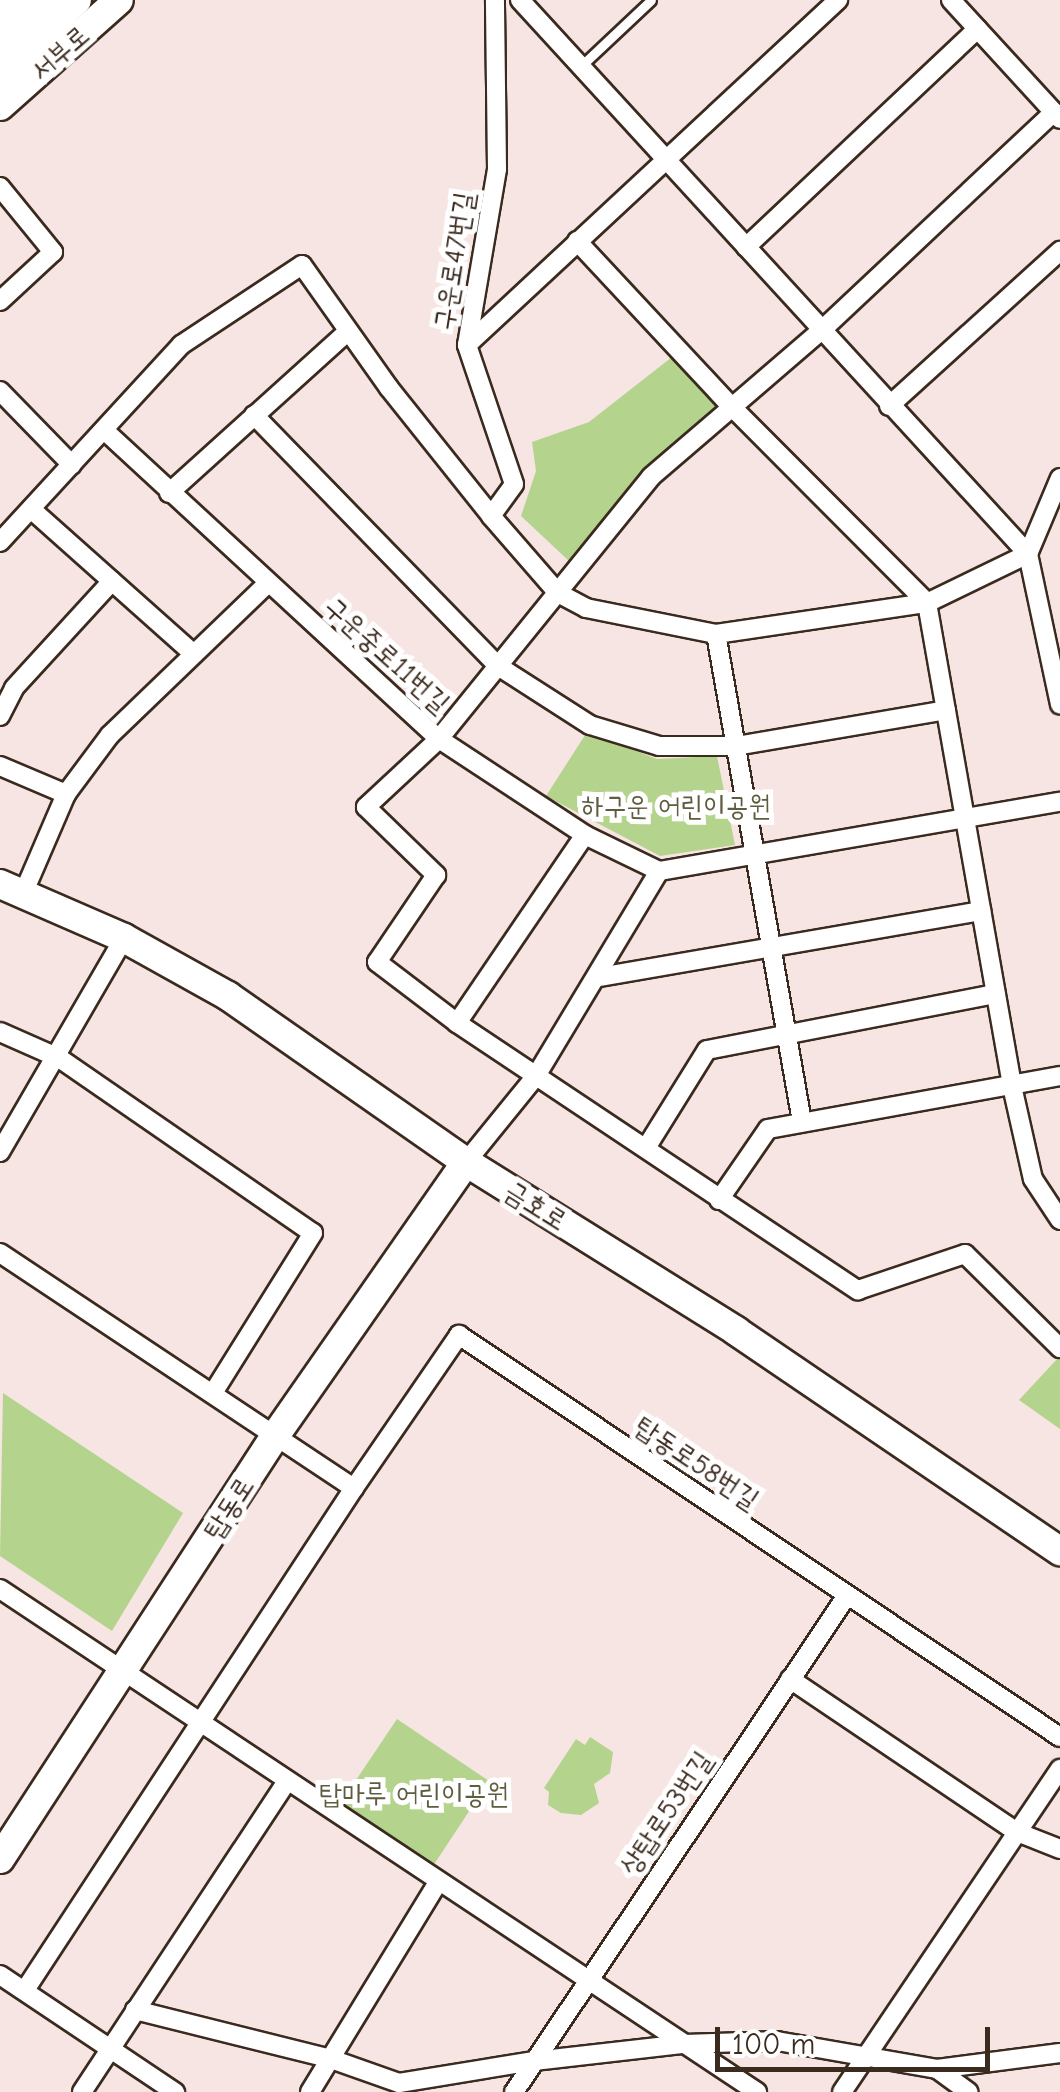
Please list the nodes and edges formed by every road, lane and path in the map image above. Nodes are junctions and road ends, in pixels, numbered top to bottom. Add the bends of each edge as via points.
1 (15, 0) edge
2 (44, 0) edge
3 (78, 0) edge
4 (119, 0) edge
5 (495, 0) edge
6 (520, 0) edge
7 (651, 0) edge
8 (838, 0) edge
9 (951, 0) edge
10 (0, 14) edge
11 (978, 29) junction
12 (0, 42) edge
13 (581, 66) junction
14 (0, 73) edge
15 (0, 106) edge
16 (1057, 116) edge
17 (669, 158) junction
18 (0, 188) edge
19 (577, 242) junction
20 (746, 246) junction
21 (1060, 251) edge
22 (0, 301) edge
23 (824, 328) junction
24 (347, 332) junction
25 (467, 346) junction
26 (0, 392) edge
27 (731, 406) junction
28 (889, 406) junction
29 (254, 415) junction
30 (104, 430) junction
31 (72, 465) junction
32 (1060, 478) edge
33 (170, 493) junction
34 (31, 509) junction
35 (490, 516) junction
36 (0, 542) edge
37 (1028, 554) junction
38 (112, 581) junction
39 (268, 584) junction
40 (558, 593) junction
41 (927, 603) junction
42 (716, 634) junction
43 (194, 654) junction
44 (498, 666) junction
45 (1060, 706) edge
46 (946, 710) junction
47 (0, 716) edge
48 (439, 739) junction
49 (736, 746) junction
50 (0, 766) edge
51 (66, 794) junction
52 (1060, 802) edge
53 (964, 816) junction
54 (586, 836) junction
55 (755, 854) junction
56 (659, 871) junction
57 (12, 889) edge
58 (981, 911) junction
59 (124, 938) junction
60 (771, 947) junction
61 (599, 977) junction
62 (996, 994) junction
63 (457, 1023) junction
64 (0, 1032) edge
65 (787, 1035) junction
66 (59, 1058) junction
67 (536, 1076) junction
68 (1060, 1076) edge
69 (1012, 1086) junction
70 (802, 1122) junction
71 (646, 1148) junction
72 (0, 1152) edge
73 (466, 1162) junction
74 (718, 1200) junction
75 (1060, 1220) edge
76 (0, 1253) edge
77 (1060, 1348) edge
78 (213, 1393) junction
79 (275, 1436) junction
80 (354, 1488) junction
81 (1060, 1551) edge
82 (0, 1589) edge
83 (846, 1597) junction
84 (123, 1673) junction
85 (790, 1679) junction
86 (198, 1722) junction
87 (1060, 1737) edge
88 (1060, 1769) edge
89 (288, 1782) junction
90 (1017, 1832) junction
91 (1060, 1849) edge
92 (0, 1859) edge
93 (439, 1881) junction
94 (0, 1975) edge
95 (587, 1979) junction
96 (25, 1990) junction
97 (135, 2010) junction
98 (684, 2044) junction
99 (110, 2048) junction
100 (1060, 2052) edge
101 (866, 2056) junction
102 (331, 2059) junction
103 (534, 2061) junction
104 (937, 2068) junction
105 (82, 2092) edge
106 (175, 2092) edge
107 (310, 2092) edge
108 (514, 2092) edge
109 (757, 2092) edge
110 (842, 2092) edge
111 (970, 2092) edge

1 - 10 street
2 - 12 street, 서부로
3 - 14 street, 서부로
4 - 15 street, 서부로
5 - 25 street, 구운로47번길 via 496,169
6 - 13 street
7 - 13 lane
8 - 17 street
9 - 11 street
11 - 16 street
11 - 20 street
13 - 17 street
16 - 23 street
17 - 19 street
17 - 20 street
18 - 22 street via 54,252
19 - 25 street
19 - 27 street
20 - 23 street
21 - 28 street
23 - 27 street
23 - 28 street
24 - 29 street
24 - 30 street via 302,265 181,345
24 - 35 street
25 - 35 street, 구운로47번길 via 514,484
26 - 31 street
27 - 40 street via 651,477
27 - 41 street
28 - 37 street
29 - 33 street
29 - 44 street
30 - 31 street
30 - 33 street, 구운중로11번길
31 - 34 street
32 - 37 street
33 - 39 street, 구운중로11번길
34 - 36 street
34 - 38 street
35 - 40 street
37 - 41 street
37 - 45 street
38 - 43 street
38 - 47 street via 14,688
39 - 43 street
39 - 48 street, 구운중로11번길
40 - 42 street via 586,608
40 - 44 street
41 - 42 street
41 - 46 street
42 - 49 street
43 - 51 street via 110,734
44 - 48 street
44 - 49 street via 590,725 659,746
46 - 49 street
46 - 53 street
48 - 54 street, 구운중로11번길
48 - 63 street via 366,807 436,875 377,962
49 - 55 street
50 - 51 street
51 - 57 street
52 - 53 street
53 - 55 street
53 - 58 street
54 - 56 street, 구운중로11번길
54 - 63 street
55 - 56 street
55 - 60 street
56 - 61 street
57 - 59 street, 금호로
58 - 60 street
58 - 62 street
59 - 66 street
59 - 73 street, 금호로 via 228,996
60 - 61 street
60 - 65 street
61 - 67 street
62 - 65 street
62 - 69 street
63 - 67 street
64 - 66 street
65 - 70 street
65 - 71 street via 707,1050
66 - 72 street
66 - 78 street via 313,1232
67 - 71 street
67 - 73 street
68 - 69 street
69 - 70 street
69 - 75 street via 1033,1179
70 - 74 street via 768,1129
71 - 74 street
73 - 79 street, 탑동로
73 - 81 street, 금호로 via 736,1331
74 - 77 street via 858,1290 965,1254
76 - 78 street
78 - 79 street
79 - 80 street
79 - 84 street, 탑동로
80 - 83 street, 탑동로58번길 via 459,1335
80 - 86 street, 탑동로58번길
82 - 84 street
83 - 85 street, 상탑로53번길
83 - 87 street, 탑동로58번길
84 - 86 street
84 - 92 street, 탑동로
85 - 90 street
85 - 95 street, 상탑로53번길
86 - 89 street
86 - 96 street, 탑동로58번길
88 - 90 street
89 - 93 street
89 - 97 street
90 - 91 street
90 - 101 street
93 - 95 street
93 - 102 street
94 - 96 street
95 - 98 street
95 - 103 street, 상탑로53번길
96 - 99 street
97 - 99 street
97 - 102 street
98 - 101 street via 777,2041
98 - 103 street
98 - 109 street
99 - 105 street
99 - 106 street
100 - 104 street
101 - 104 street
101 - 110 street
102 - 103 street via 399,2084
102 - 107 street
103 - 108 street, 상탑로53번길
104 - 111 street

